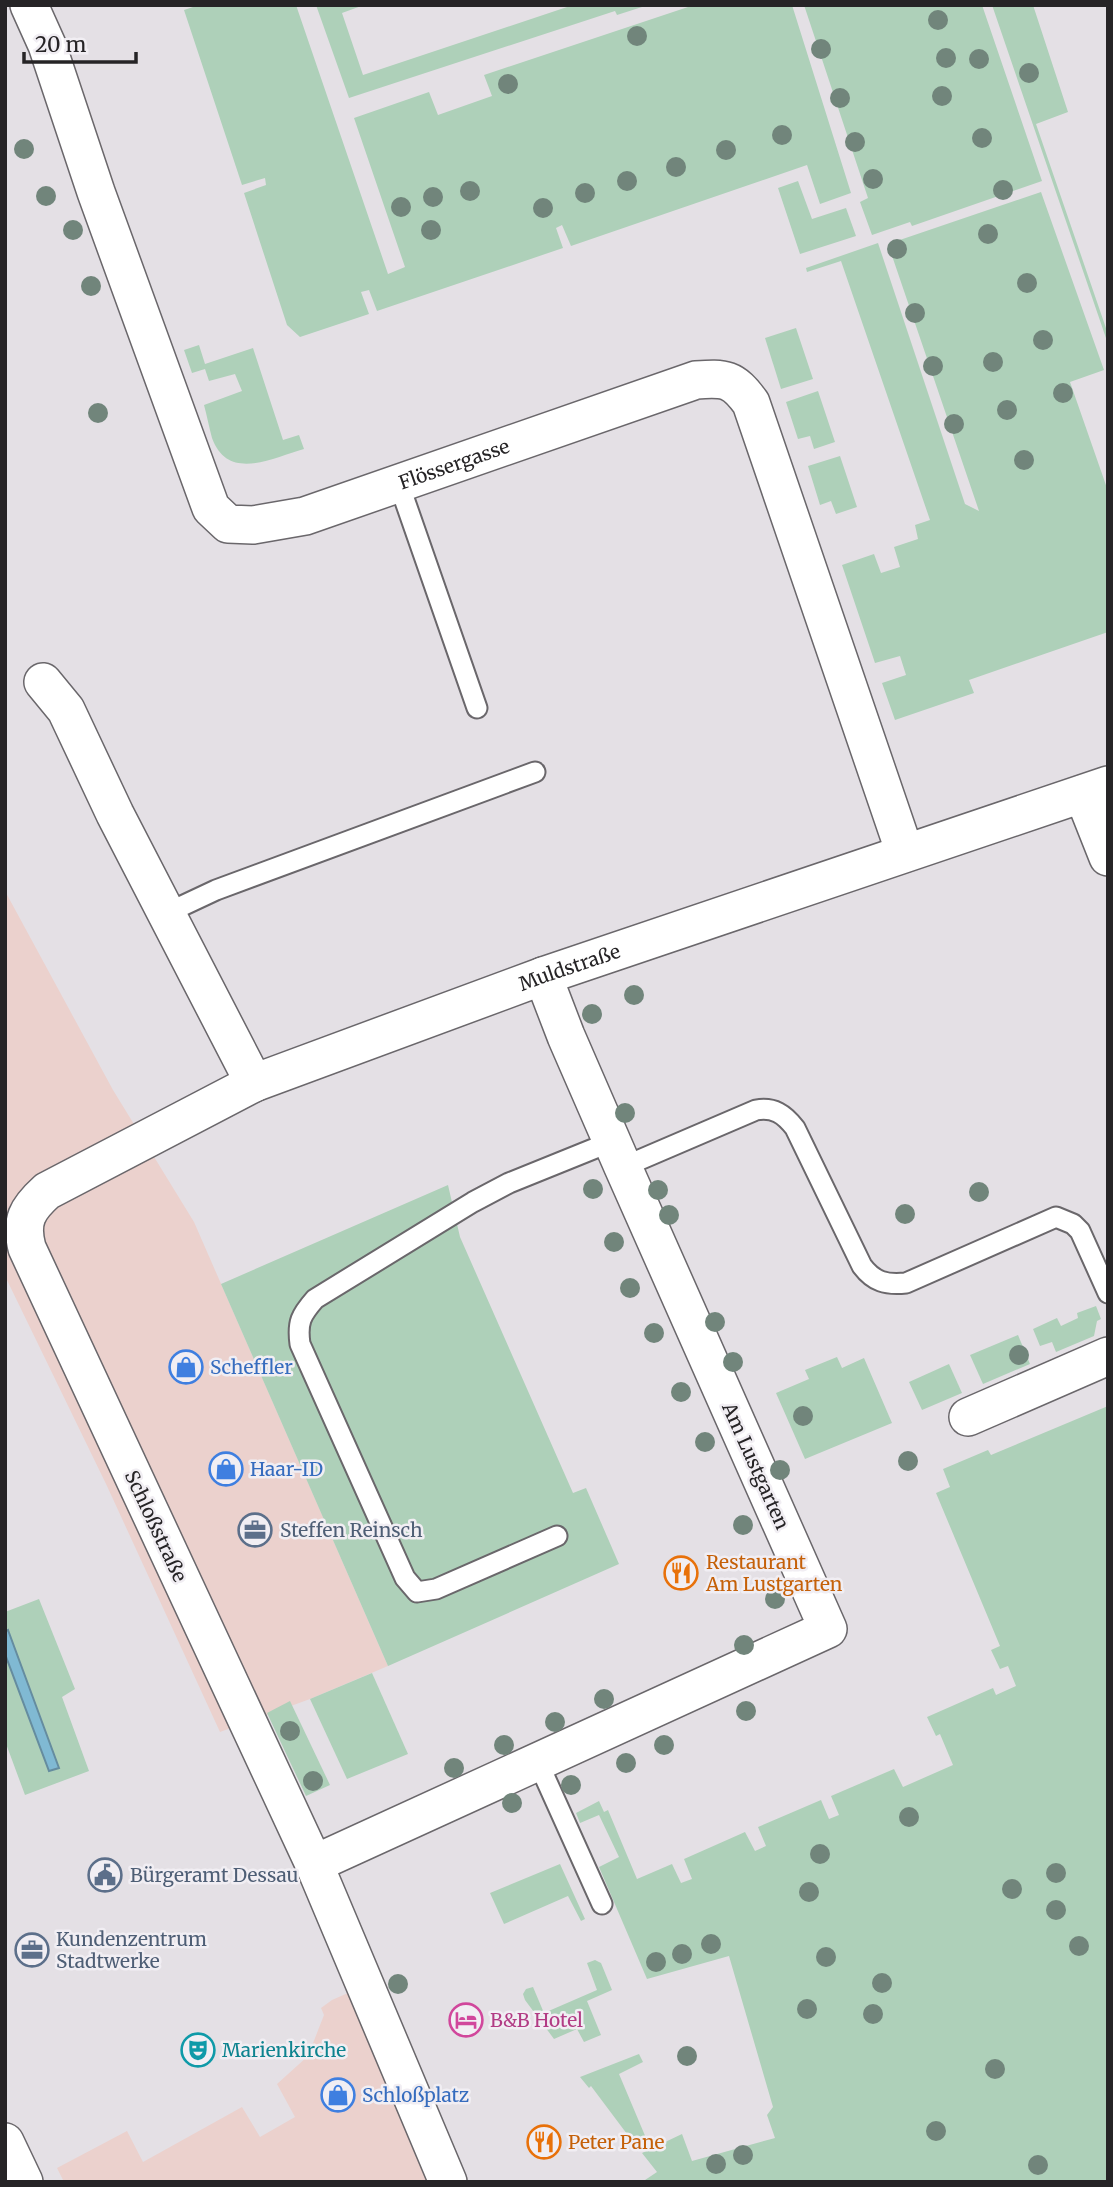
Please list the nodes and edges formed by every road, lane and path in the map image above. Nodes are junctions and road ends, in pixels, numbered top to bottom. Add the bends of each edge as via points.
1 (29, 5) edge
2 (398, 484) junction
3 (43, 682) dead end
4 (477, 708) dead end
5 (535, 772) dead end
6 (1095, 789) edge
7 (905, 853) junction
8 (1108, 857) edge
9 (167, 913) junction
10 (543, 976) junction
11 (254, 1083) junction
12 (618, 1154) junction
13 (26, 1207) edge
14 (1108, 1293) edge
15 (1108, 1356) edge
16 (968, 1417) dead end
17 (557, 1536) dead end
18 (537, 1760) junction
19 (314, 1864) junction
20 (602, 1904) dead end
21 (5, 2142) edge
22 (24, 2182) edge
23 (448, 2182) edge

1 - 2 street, Flössergasse via 211,508 228,524 253,525 305,516
2 - 4 lane
2 - 7 street, Flössergasse via 696,380 719,378 739,387 751,403
3 - 9 street via 66,710
5 - 9 lane via 216,890
6 - 7 street, Muldstraße
6 - 8 street
7 - 10 street, Muldstraße
9 - 11 street
10 - 11 street, Muldstraße
10 - 12 street, Am Lustgarten
11 - 13 street, Muldstraße
12 - 14 lane via 756,1110 772,1109 795,1128 862,1266 884,1284 906,1283 1056,1217 1080,1231
12 - 17 lane via 509,1183 472,1202 315,1298 298,1329 300,1344 405,1578 417,1592 436,1590
12 - 18 street, Am Lustgarten via 828,1629
13 - 19 street, Schloßstraße via 23,1233 27,1248
15 - 16 street
18 - 19 street, Am Lustgarten
18 - 20 lane
19 - 23 street
21 - 22 street

